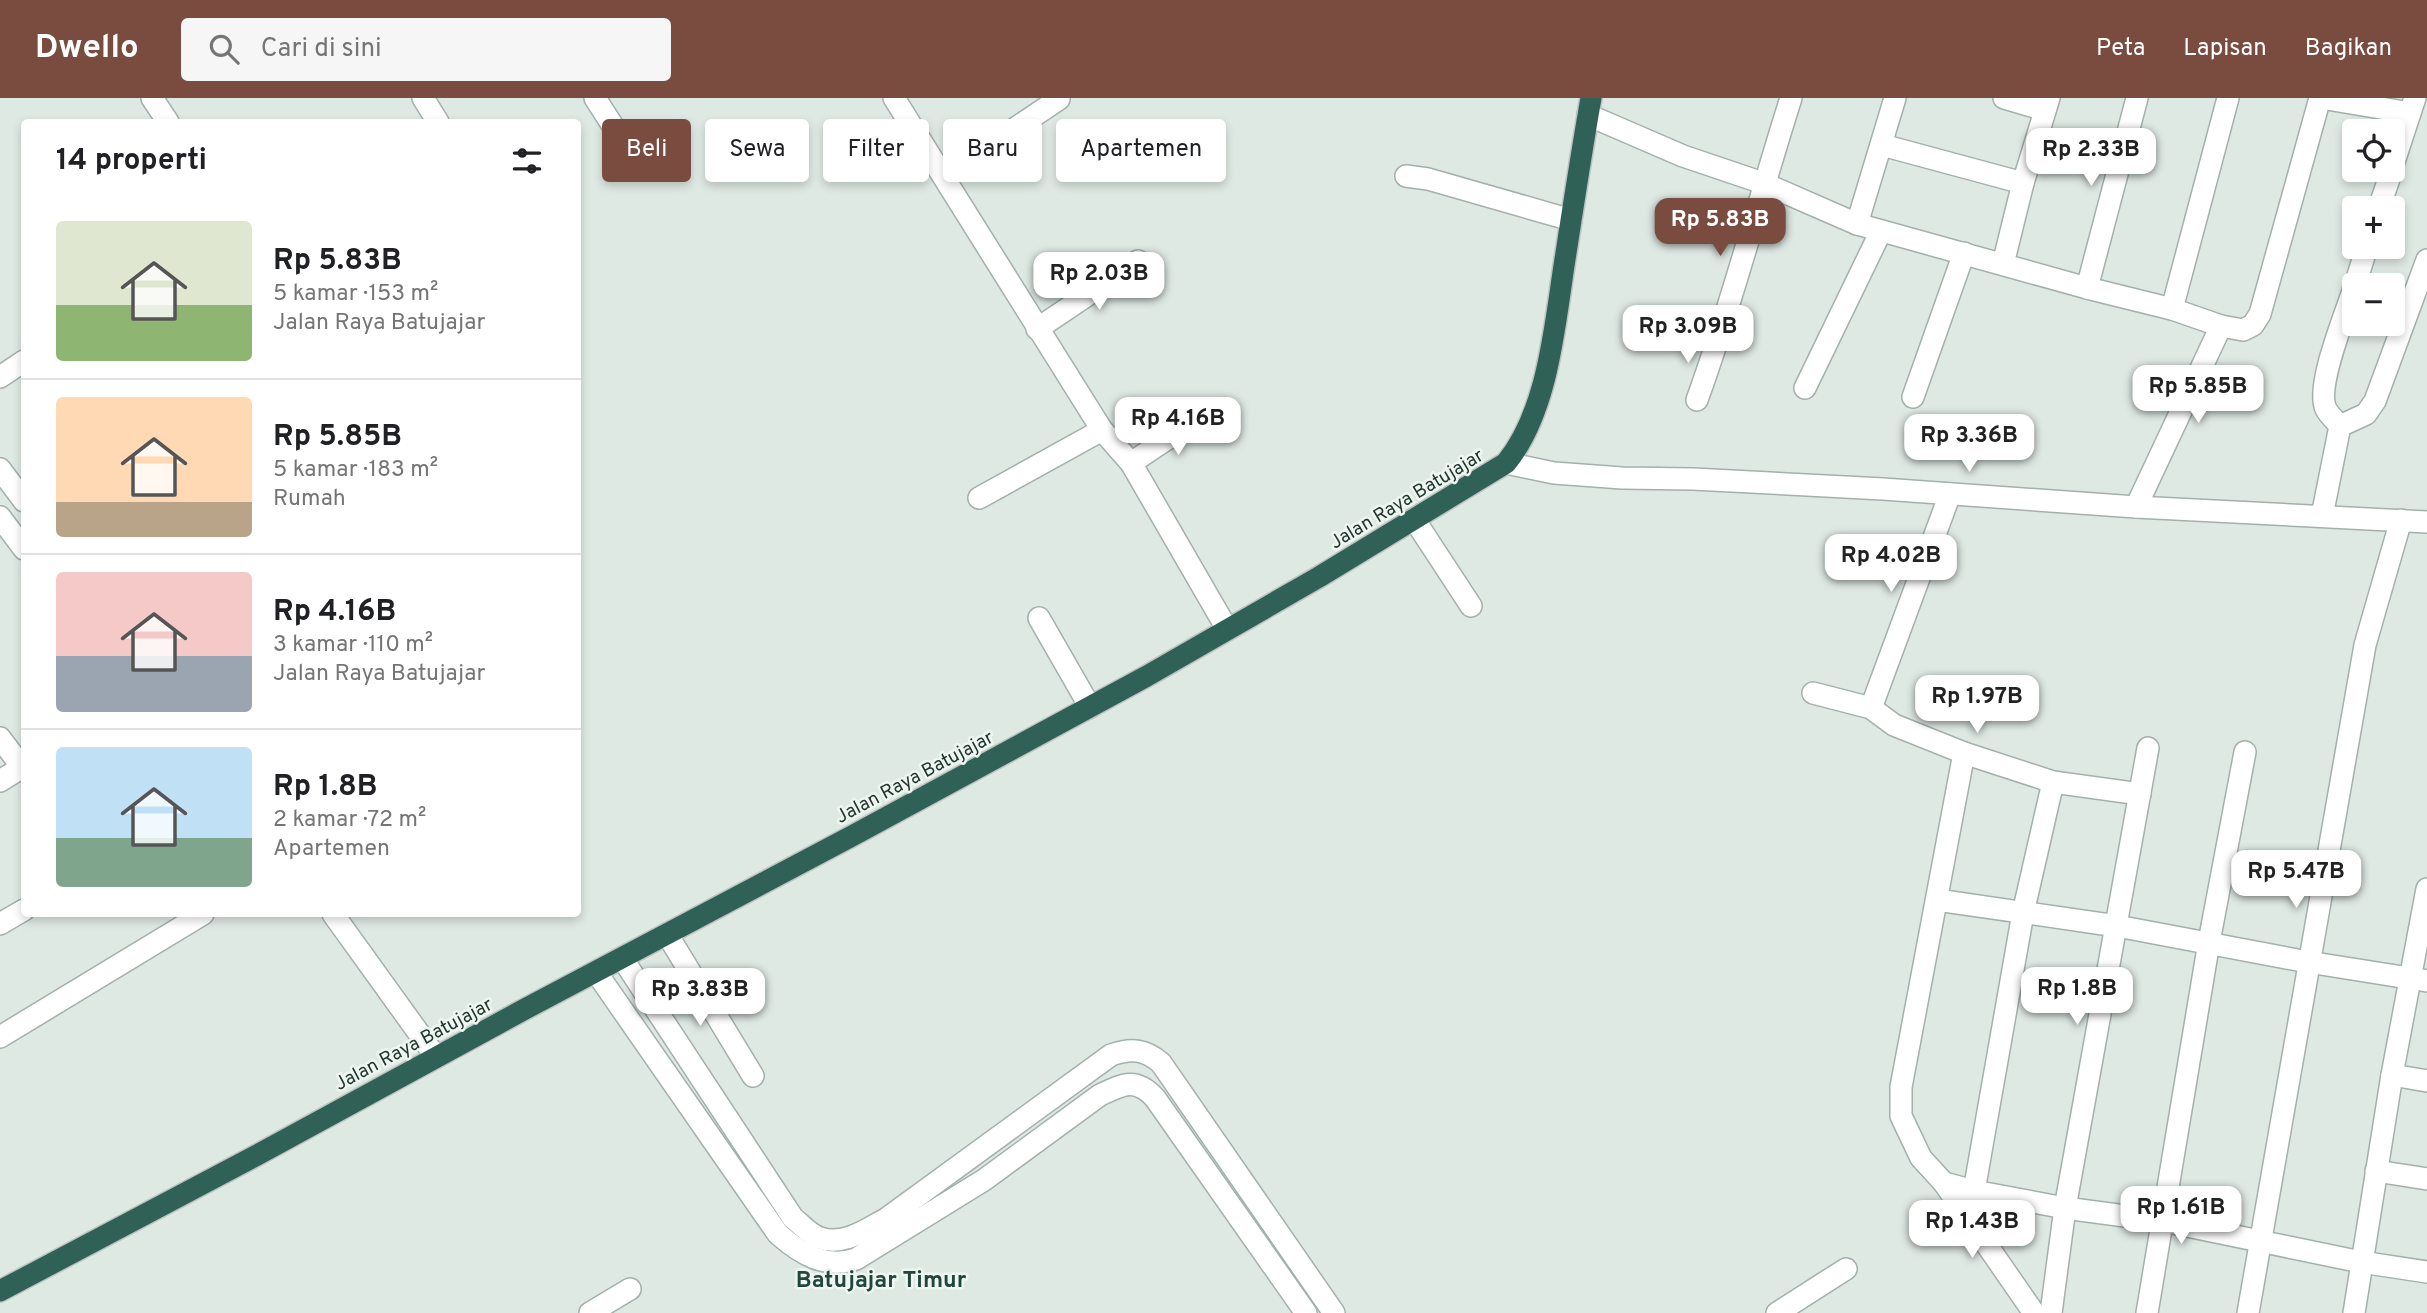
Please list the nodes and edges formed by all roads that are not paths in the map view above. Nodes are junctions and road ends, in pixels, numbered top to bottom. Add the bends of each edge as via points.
1 (152, 98) edge
2 (423, 98) edge
3 (595, 98) edge
4 (894, 98) edge
5 (1791, 98) edge
6 (1895, 98) edge
7 (2004, 98) edge
8 (2137, 98) edge
9 (2228, 98) edge
10 (2321, 98) edge
11 (1059, 99) edge
12 (2047, 104) edge
13 (2412, 106) edge
14 (1589, 107) edge
15 (166, 119) edge
16 (436, 119) edge
17 (608, 119) edge
18 (1029, 119) edge
19 (2405, 128) edge
20 (1882, 145) junction
21 (943, 174) edge
22 (1406, 176) dead end
23 (948, 182) edge
24 (2023, 183) junction
25 (1763, 184) junction
26 (1571, 220) junction
27 (1857, 224) junction
28 (1881, 231) junction
29 (1964, 253) junction
30 (2427, 260) edge
31 (1138, 261) dead end
32 (2003, 264) junction
33 (2087, 288) junction
34 (2172, 309) junction
35 (2342, 324) edge
36 (2221, 326) junction
37 (1037, 329) junction
38 (21, 363) edge
39 (0, 377) edge
40 (1805, 388) dead end
41 (1913, 397) dead end
42 (1697, 400) dead end
43 (1203, 415) dead end
44 (2340, 426) junction
45 (1102, 430) junction
46 (1130, 463) junction
47 (1501, 467) junction
48 (12, 475) edge
49 (1950, 494) junction
50 (21, 495) edge
51 (979, 498) dead end
52 (2136, 507) junction
53 (2322, 516) junction
54 (0, 517) edge
55 (1414, 519) junction
56 (2401, 520) junction
57 (2427, 522) edge
58 (21, 545) edge
59 (1471, 606) dead end
60 (1039, 618) dead end
61 (1227, 629) junction
62 (1813, 693) dead end
63 (1090, 707) junction
64 (1871, 708) junction
65 (0, 738) edge
66 (2148, 748) dead end
67 (2245, 752) dead end
68 (1964, 753) junction
69 (21, 764) edge
70 (21, 767) edge
71 (0, 781) edge
72 (2053, 782) junction
73 (2140, 794) junction
74 (2427, 889) edge
75 (1937, 900) junction
76 (21, 911) edge
77 (2022, 913) junction
78 (198, 917) edge
79 (335, 917) edge
80 (0, 924) edge
81 (2117, 926) junction
82 (667, 933) junction
83 (2209, 942) junction
84 (622, 958) junction
85 (2308, 962) junction
86 (596, 972) junction
87 (2419, 980) edge
88 (0, 1037) edge
89 (436, 1057) junction
90 (2392, 1075) junction
91 (753, 1076) dead end
92 (2427, 1081) edge
93 (2376, 1171) junction
94 (2427, 1179) edge
95 (1944, 1182) junction
96 (1975, 1191) junction
97 (2065, 1208) junction
98 (2163, 1221) junction
99 (2262, 1241) junction
100 (2361, 1262) junction
101 (1846, 1269) dead end
102 (2427, 1272) edge
103 (630, 1289) dead end
104 (0, 1292) edge
105 (590, 1313) edge
106 (1306, 1313) edge
107 (1335, 1313) edge
108 (1776, 1313) edge
109 (2034, 1313) edge
110 (2051, 1313) edge
111 (2147, 1313) edge
112 (2248, 1313) edge
113 (2354, 1313) edge

1 - 15 street
2 - 16 street
3 - 17 street
4 - 21 street
5 - 25 street
6 - 20 street
7 - 12 street
8 - 33 street
9 - 34 street
10 - 13 street
10 - 36 street via 2260,314 2243,331
11 - 18 street
12 - 24 street
13 - 19 street
14 - 25 street via 1683,156
14 - 26 highway, Jalan Raya Batujajar
20 - 24 street
20 - 27 street
22 - 26 street
23 - 37 street
24 - 32 street
25 - 27 street
25 - 42 street via 1718,344
26 - 47 highway, Jalan Raya Batujajar via 1549,364 1528,429
27 - 28 street
28 - 29 street
28 - 40 street
29 - 32 street
29 - 41 street
30 - 44 street via 2375,401 2366,414
31 - 37 street
32 - 33 street
33 - 34 street
34 - 36 street
35 - 44 street via 2323,392 2326,409
36 - 52 street
37 - 45 street
38 - 39 street
43 - 46 street
44 - 53 street
45 - 46 street
45 - 51 street
46 - 61 street
47 - 49 street
47 - 55 highway, Jalan Raya Batujajar
48 - 50 street
49 - 52 street
49 - 64 street
52 - 53 street
53 - 56 street
54 - 58 street
55 - 59 street
55 - 61 highway, Jalan Raya Batujajar
56 - 57 street
56 - 85 street via 2365,645
60 - 63 street
61 - 63 highway, Jalan Raya Batujajar
62 - 64 street
63 - 82 highway, Jalan Raya Batujajar
64 - 68 street via 1894,726
65 - 69 street
66 - 73 street
67 - 83 street
68 - 72 street
68 - 75 street
70 - 71 street
72 - 73 street
72 - 77 street
73 - 81 street
74 - 87 street
75 - 77 street
75 - 95 street via 1900,1087 1900,1116 1921,1158
76 - 80 street
77 - 81 street
77 - 96 street
78 - 88 street
79 - 89 street
81 - 83 street
81 - 97 street
82 - 84 highway, Jalan Raya Batujajar
82 - 91 street
83 - 85 street
83 - 98 street
84 - 86 highway, Jalan Raya Batujajar
84 - 107 street via 793,1218 818,1237 849,1238 887,1219 1111,1055 1137,1051 1149,1053 1161,1063
85 - 87 street
85 - 99 street
86 - 89 highway, Jalan Raya Batujajar
86 - 106 street via 778,1234 799,1252 821,1261 856,1259 984,1180 1100,1095 1133,1084 1146,1088 1155,1098
87 - 90 street
89 - 104 highway, Jalan Raya Batujajar
90 - 92 street
90 - 93 street
93 - 94 street
93 - 100 street
95 - 96 street
95 - 109 street
96 - 97 street
97 - 98 street
97 - 110 street
98 - 99 street
98 - 111 street
99 - 100 street
99 - 112 street
100 - 102 street
100 - 113 street
101 - 108 street
103 - 105 street

